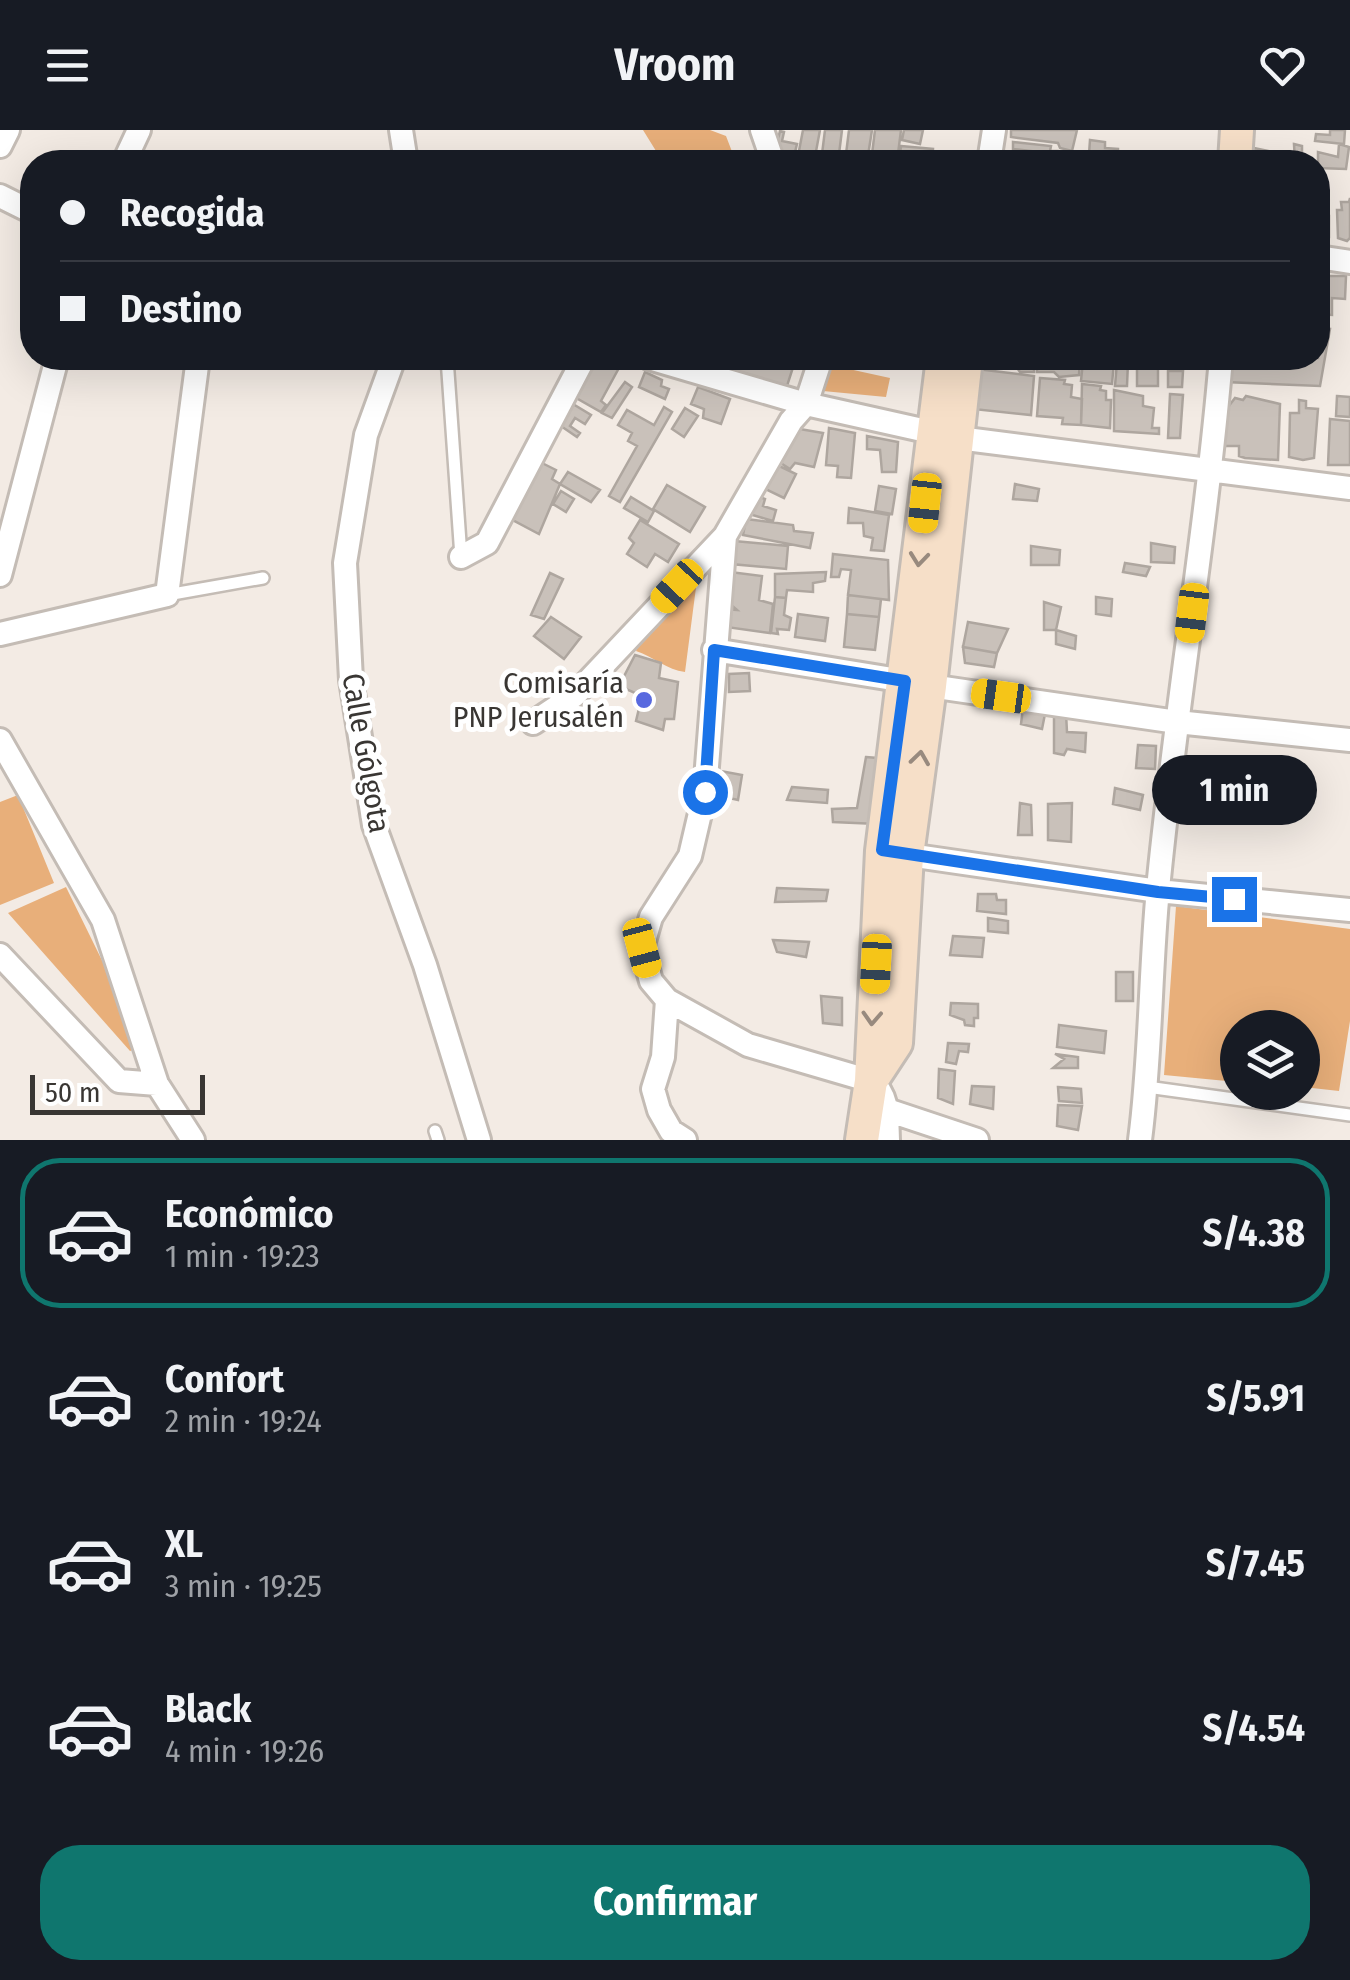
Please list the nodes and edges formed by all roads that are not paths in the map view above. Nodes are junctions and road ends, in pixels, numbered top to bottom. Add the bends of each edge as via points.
1 (8, 130) edge
2 (0, 146) edge
3 (54, 370) edge
4 (196, 370) edge
5 (390, 370) edge
6 (448, 370) edge
7 (578, 370) edge
8 (690, 370) edge
9 (816, 370) edge
10 (943, 370) edge
11 (963, 370) edge
12 (1219, 370) edge
13 (806, 404) junction
14 (945, 435) junction
15 (1211, 468) junction
16 (1350, 488) edge
17 (725, 536) junction
18 (461, 557) joint
19 (0, 575) edge
20 (262, 578) dead end
21 (167, 595) junction
22 (0, 634) edge
23 (714, 650) junction
24 (918, 683) junction
25 (1177, 722) junction
26 (532, 723) dead end
27 (0, 740) edge
28 (1350, 740) edge
29 (894, 853) junction
30 (1158, 892) junction
31 (1350, 910) edge
32 (0, 956) edge
33 (667, 1000) junction
34 (871, 1081) junction
35 (157, 1084) junction
36 (1147, 1088) junction
37 (887, 1110) junction
38 (1350, 1115) edge
39 (673, 1137) edge
40 (193, 1140) edge
41 (478, 1140) edge
42 (862, 1140) edge
43 (888, 1140) edge
44 (978, 1140) edge
45 (1140, 1140) edge

1 - 2 street
3 - 19 street
4 - 21 street
5 - 41 street, Calle Gólgota via 366,435 345,563 351,680 374,826
6 - 18 lane
7 - 18 street via 488,543
8 - 13 street
9 - 13 street
10 - 14 street
11 - 14 street
12 - 15 street
13 - 14 street
13 - 17 street
14 - 15 street
14 - 24 street
15 - 16 street
15 - 25 street
17 - 23 street
17 - 26 street via 576,695
20 - 21 lane
21 - 22 street
23 - 24 street
23 - 33 street via 705,792 690,856 651,917 642,948 651,981
24 - 25 street
24 - 29 street
25 - 28 street
25 - 30 street
27 - 35 street via 104,920
29 - 30 street
29 - 34 street via 896,1044
30 - 31 street
30 - 36 street
32 - 35 street via 120,1081
33 - 34 street via 748,1046
33 - 39 street via 663,1057 653,1088
34 - 37 street
34 - 42 street
35 - 40 street
36 - 38 lane
36 - 45 street
37 - 43 street
37 - 44 street

